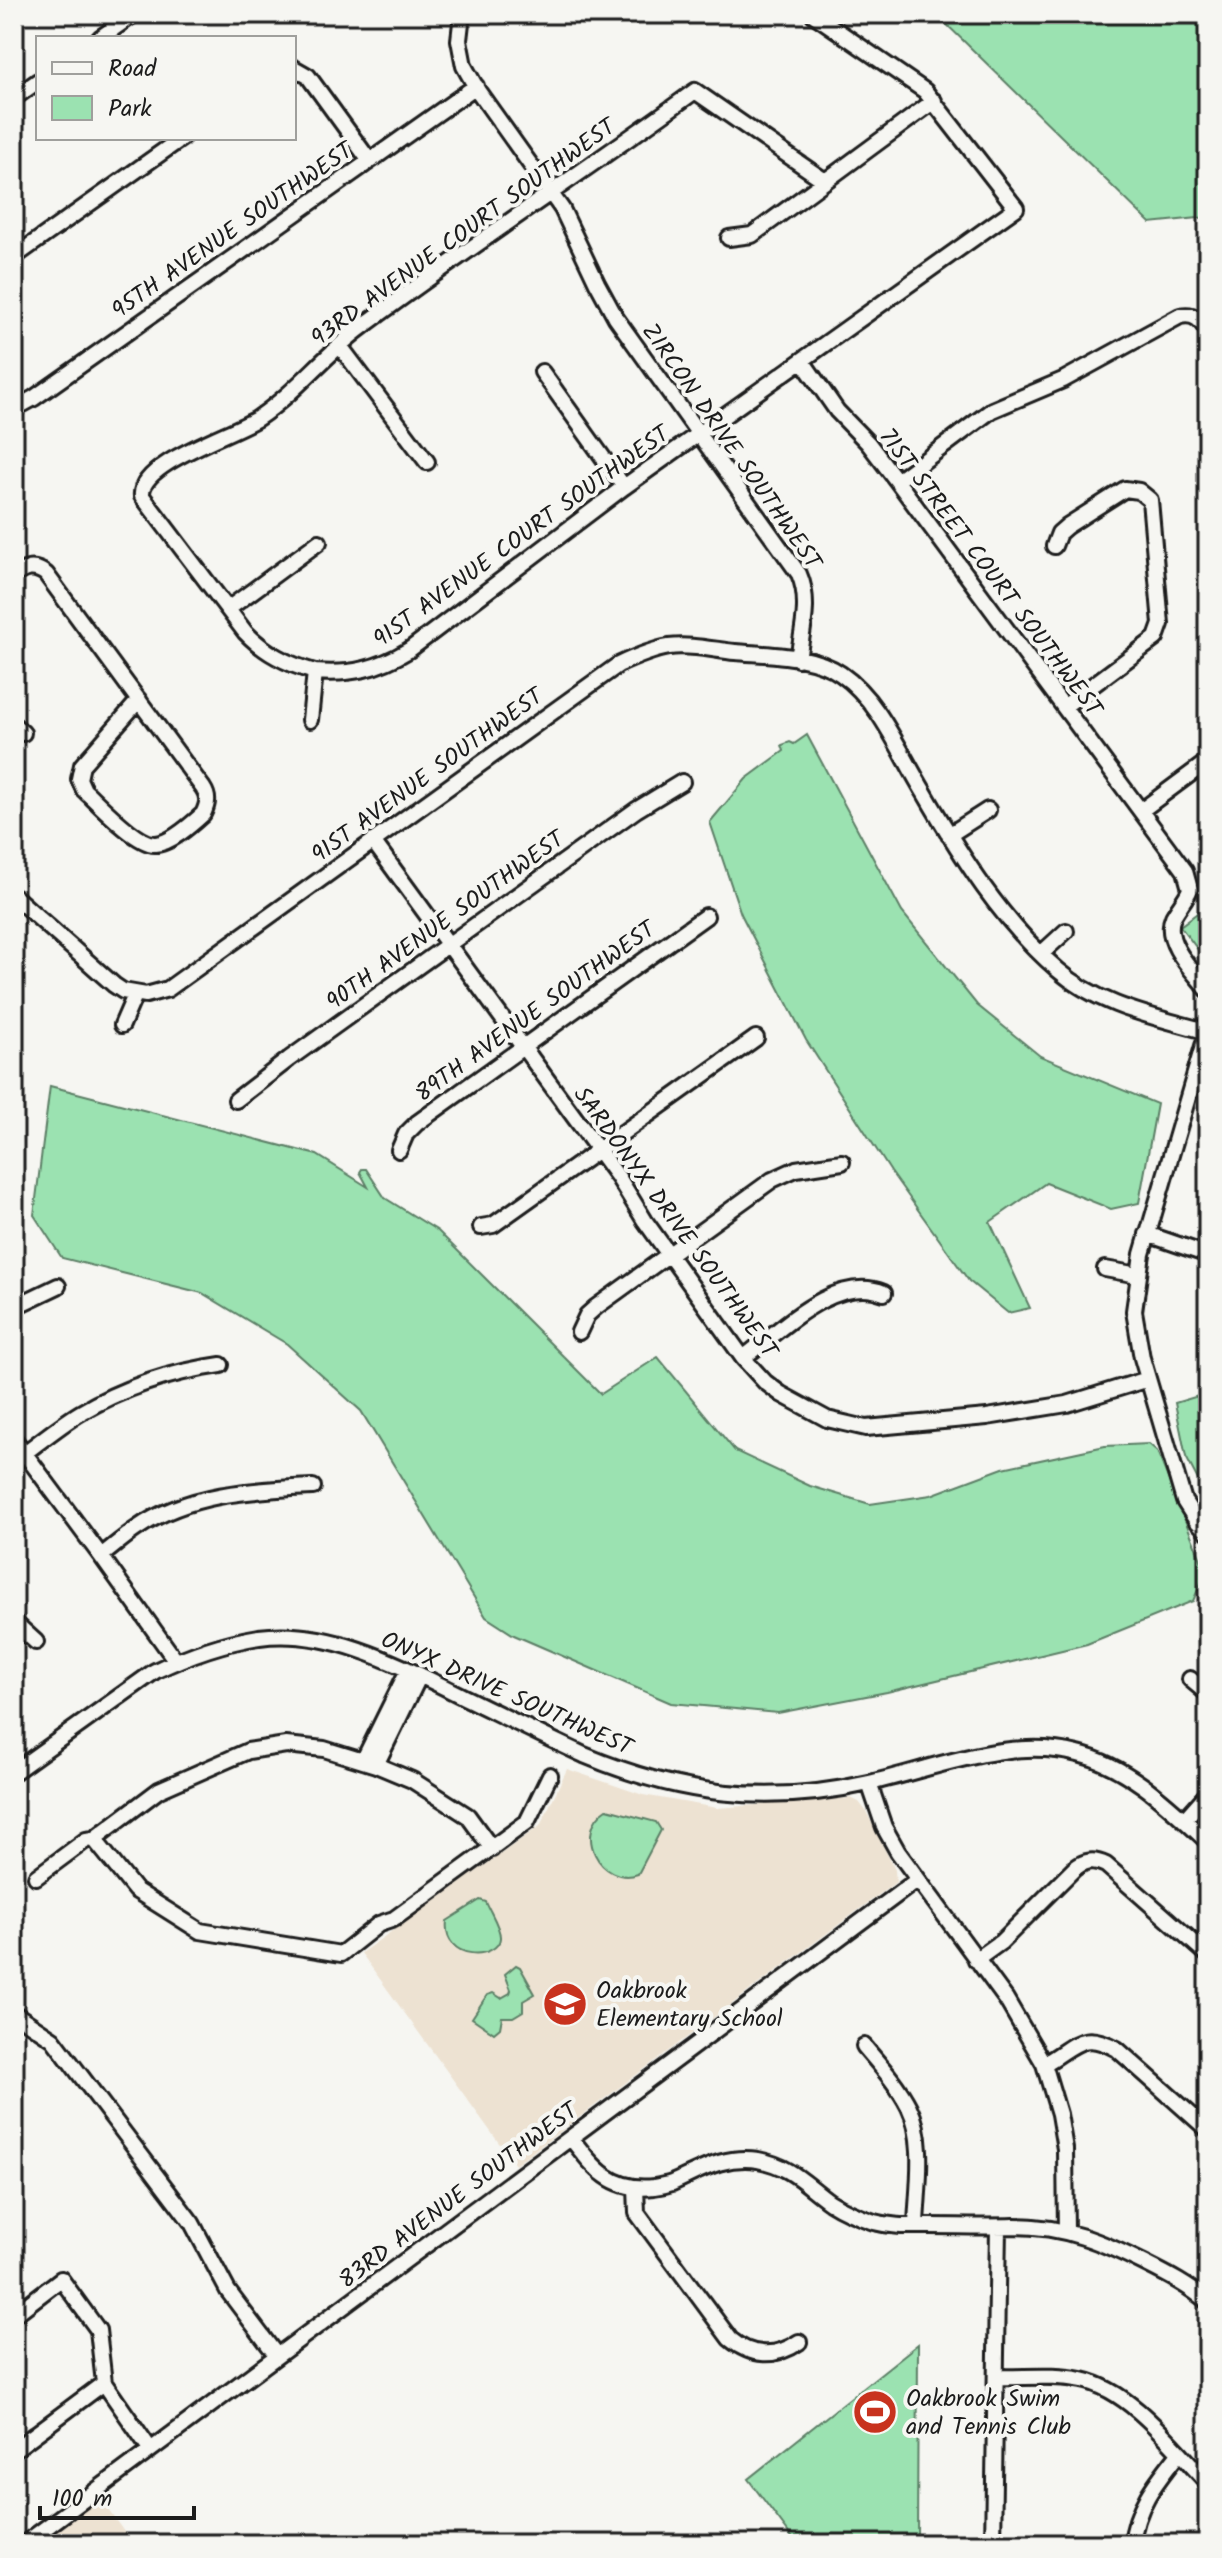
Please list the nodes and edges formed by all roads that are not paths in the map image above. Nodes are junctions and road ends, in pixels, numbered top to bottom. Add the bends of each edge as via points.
1 (134, 14) edge
2 (462, 14) edge
3 (813, 14) edge
4 (103, 36) edge
5 (296, 69) edge
6 (36, 82) edge
7 (476, 86) junction
8 (14, 98) edge
9 (934, 101) junction
10 (179, 140) edge
11 (369, 160) junction
12 (825, 181) junction
13 (550, 192) junction
14 (729, 238) dead end
15 (14, 257) edge
16 (1208, 332) edge
17 (340, 346) junction
18 (803, 362) junction
19 (542, 372) dead end
20 (14, 409) edge
21 (700, 434) junction
22 (427, 462) dead end
23 (897, 481) junction
24 (624, 487) junction
25 (319, 542) dead end
26 (1054, 546) dead end
27 (14, 576) edge
28 (228, 609) junction
29 (798, 659) junction
30 (315, 672) junction
31 (139, 700) junction
32 (1065, 706) junction
33 (310, 720) dead end
34 (1208, 761) edge
35 (682, 782) dead end
36 (988, 810) dead end
37 (1142, 810) junction
38 (949, 835) junction
39 (373, 841) junction
40 (14, 896) edge
41 (706, 916) dead end
42 (1066, 931) dead end
43 (448, 945) junction
44 (1041, 954) junction
45 (1208, 990) edge
46 (135, 995) junction
47 (122, 1025) dead end
48 (1208, 1031) edge
49 (756, 1038) dead end
50 (523, 1048) junction
51 (236, 1100) dead end
52 (597, 1149) junction
53 (399, 1150) dead end
54 (842, 1162) dead end
55 (481, 1227) dead end
56 (1147, 1234) junction
57 (669, 1255) junction
58 (1208, 1255) edge
59 (1105, 1269) dead end
60 (1138, 1275) junction
61 (58, 1286) dead end
62 (884, 1293) dead end
63 (14, 1307) edge
64 (579, 1332) dead end
65 (743, 1358) junction
66 (221, 1365) dead end
67 (1148, 1379) junction
68 (14, 1439) edge
69 (19, 1457) edge
70 (313, 1487) dead end
71 (1208, 1532) edge
72 (101, 1556) junction
73 (14, 1622) edge
74 (36, 1642) dead end
75 (176, 1661) junction
76 (414, 1673) junction
77 (1190, 1679) dead end
78 (1208, 1694) edge
79 (370, 1763) junction
80 (14, 1772) edge
81 (550, 1775) dead end
82 (869, 1783) junction
83 (1208, 1793) edge
84 (1184, 1820) junction
85 (94, 1839) junction
86 (1208, 1842) edge
87 (492, 1849) junction
88 (36, 1877) dead end
89 (917, 1880) junction
90 (1208, 1955) edge
91 (976, 1960) junction
92 (14, 2013) edge
93 (864, 2046) dead end
94 (1044, 2064) junction
95 (1208, 2130) edge
96 (571, 2138) junction
97 (636, 2188) junction
98 (916, 2226) junction
99 (998, 2227) junction
100 (1066, 2232) junction
101 (1208, 2302) edge
102 (14, 2315) edge
103 (799, 2342) dead end
104 (277, 2356) junction
105 (996, 2377) junction
106 (104, 2383) junction
107 (150, 2449) junction
108 (14, 2450) edge
109 (1179, 2453) junction
110 (1208, 2483) edge
111 (24, 2544) edge
112 (993, 2544) edge
113 (1132, 2544) edge

1 - 4 street
2 - 7 street, ZIRCON DRIVE SOUTHWEST via 460,53
3 - 9 street via 914,81
5 - 11 street via 308,76
6 - 8 street
7 - 11 street, 95TH AVENUE SOUTHWEST
7 - 13 street, ZIRCON DRIVE SOUTHWEST
9 - 12 street
9 - 18 street, 91ST AVENUE COURT SOUTHWEST via 1016,208
10 - 15 street
11 - 20 street, 95TH AVENUE SOUTHWEST
12 - 13 street, 93RD AVENUE COURT SOUTHWEST via 695,91
12 - 14 street via 752,235
13 - 17 street, 93RD AVENUE COURT SOUTHWEST
13 - 21 street, ZIRCON DRIVE SOUTHWEST via 616,318
16 - 23 street via 1188,314 1169,322 1063,380 992,410
17 - 22 street
17 - 28 street, 93RD AVENUE COURT SOUTHWEST via 256,419 177,458 148,477 142,489 142,496
18 - 21 street, 91ST AVENUE COURT SOUTHWEST
18 - 23 street, 71ST STREET COURT SOUTHWEST
19 - 24 street
21 - 24 street, 91ST AVENUE COURT SOUTHWEST
21 - 29 street, ZIRCON DRIVE SOUTHWEST via 799,574 806,604
23 - 32 street, 71ST STREET COURT SOUTHWEST
24 - 30 street, 91ST AVENUE COURT SOUTHWEST via 392,660 356,672
25 - 28 street
26 - 32 street via 1067,526 1125,489 1146,495 1152,507 1159,632
27 - 31 street via 28,568 46,574
28 - 30 street via 269,653
29 - 38 street via 841,674 870,702
29 - 39 street, 91ST AVENUE SOUTHWEST via 670,647 628,660
30 - 33 street
31 - 31 street via 82,765 80,781 140,839 157,844 203,814 206,793
32 - 37 street, 71ST STREET COURT SOUTHWEST
34 - 37 street
35 - 43 street, 90TH AVENUE SOUTHWEST
36 - 38 street
37 - 45 street, 71ST STREET COURT SOUTHWEST via 1188,878 1189,893 1172,920 1172,937
38 - 44 street via 984,888
39 - 43 street, SARDONYX DRIVE SOUTHWEST
39 - 46 street, 91ST AVENUE SOUTHWEST via 168,989
40 - 46 street via 114,985
41 - 50 street, 89TH AVENUE SOUTHWEST
42 - 44 street
43 - 50 street, SARDONYX DRIVE SOUTHWEST
43 - 51 street, 90TH AVENUE SOUTHWEST
44 - 48 street via 1091,993
46 - 47 street
48 - 56 street
49 - 52 street
50 - 52 street, SARDONYX DRIVE SOUTHWEST
50 - 53 street, 89TH AVENUE SOUTHWEST via 417,1123
52 - 55 street via 493,1225
52 - 57 street, SARDONYX DRIVE SOUTHWEST
54 - 57 street via 780,1175
56 - 58 street
56 - 60 street
57 - 64 street via 596,1307
57 - 65 street, SARDONYX DRIVE SOUTHWEST
59 - 60 street
60 - 67 street via 1134,1311
61 - 63 street
62 - 65 street via 864,1287 833,1294
65 - 67 street, SARDONYX DRIVE SOUTHWEST via 765,1382 803,1407 866,1428 1045,1409
66 - 69 street via 133,1387 79,1414
67 - 71 street via 1184,1501
68 - 69 street
69 - 72 street
70 - 72 street via 190,1503 138,1528
72 - 75 street
73 - 74 street
75 - 76 street, ONYX DRIVE SOUTHWEST via 227,1644 288,1637 328,1642
75 - 80 street, ONYX DRIVE SOUTHWEST
76 - 79 street
76 - 82 street, ONYX DRIVE SOUTHWEST via 611,1767 669,1784 785,1796
77 - 78 street
79 - 85 street via 324,1749 286,1745 248,1751 159,1790
79 - 87 street via 412,1780 468,1816
81 - 87 street via 527,1822
82 - 84 street, ONYX DRIVE SOUTHWEST via 1012,1750 1045,1748 1112,1767
82 - 89 street via 884,1827
83 - 84 street
84 - 86 street, ONYX DRIVE SOUTHWEST
85 - 87 street via 135,1890 200,1931 341,1954
85 - 88 street
89 - 91 street
89 - 96 street, 83RD AVENUE SOUTHWEST
90 - 91 street via 1106,1865 1087,1861
91 - 94 street
92 - 104 street via 59,2046 192,2223 228,2291
93 - 98 street via 914,2120
94 - 95 street via 1083,2040 1102,2041
94 - 100 street via 1064,2140
96 - 97 street via 591,2165 625,2187
96 - 104 street, 83RD AVENUE SOUTHWEST
97 - 98 street via 668,2185 717,2162 751,2159 801,2177 852,2214 892,2226
97 - 103 street via 637,2213 730,2339 758,2354 779,2353
98 - 99 street
99 - 100 street
99 - 105 street
100 - 101 street via 1101,2242
102 - 106 street via 61,2279 98,2330
104 - 107 street, 83RD AVENUE SOUTHWEST
105 - 109 street via 1100,2385 1132,2405
105 - 112 street
106 - 107 street
106 - 108 street
107 - 111 street, 83RD AVENUE SOUTHWEST
109 - 110 street
109 - 113 street via 1144,2500

